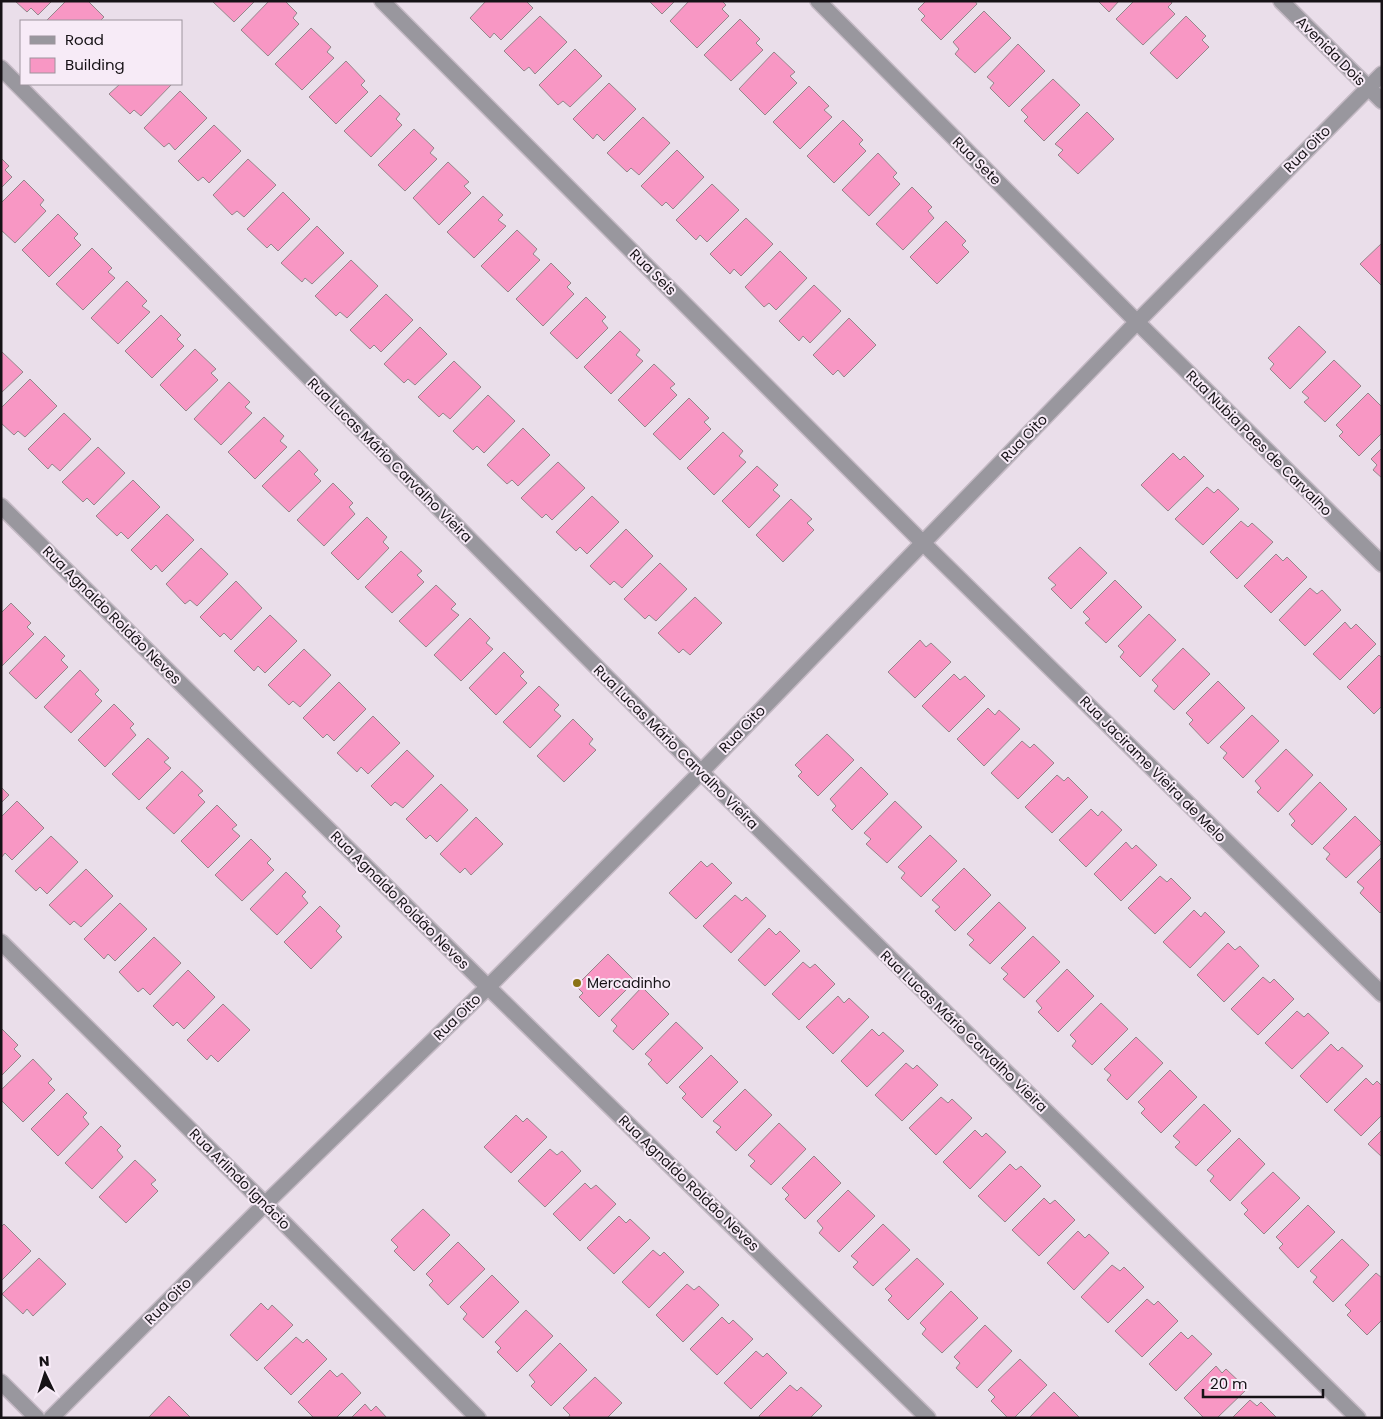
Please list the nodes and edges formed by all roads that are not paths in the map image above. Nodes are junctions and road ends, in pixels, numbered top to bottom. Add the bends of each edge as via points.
1 (382, 1) edge
2 (818, 1) edge
3 (1281, 1) edge
4 (1, 68) edge
5 (1382, 74) edge
6 (1368, 88) junction
7 (1382, 101) edge
8 (1137, 322) junction
9 (1, 506) edge
10 (923, 543) junction
11 (1382, 564) edge
12 (701, 772) junction
13 (1, 942) edge
14 (488, 987) junction
15 (1382, 994) edge
16 (265, 1204) junction
17 (1, 1382) edge
18 (37, 1418) edge
19 (51, 1418) edge
20 (478, 1418) edge
21 (928, 1418) edge
22 (1358, 1418) edge

1 - 10 street, Rua Seis
2 - 8 street, Rua Sete
3 - 6 street, Avenida Dois
4 - 12 street, Rua Lucas Mário Carvalho Vieira
5 - 6 street, Rua Oito
6 - 7 street, Avenida Dois
6 - 8 street, Rua Oito
8 - 10 street, Rua Oito
8 - 11 street, Rua Nubia Paes de Carvalho
9 - 14 street, Rua Agnaldo Roldão Neves
10 - 12 street, Rua Oito
10 - 15 street, Rua Jacirame Vieira de Melo
12 - 14 street, Rua Oito
12 - 22 street, Rua Lucas Mário Carvalho Vieira
13 - 16 street, Rua Arlindo Ignácio
14 - 16 street, Rua Oito
14 - 21 street, Rua Agnaldo Roldão Neves
16 - 19 street, Rua Oito
16 - 20 street, Rua Arlindo Ignácio
17 - 18 street

